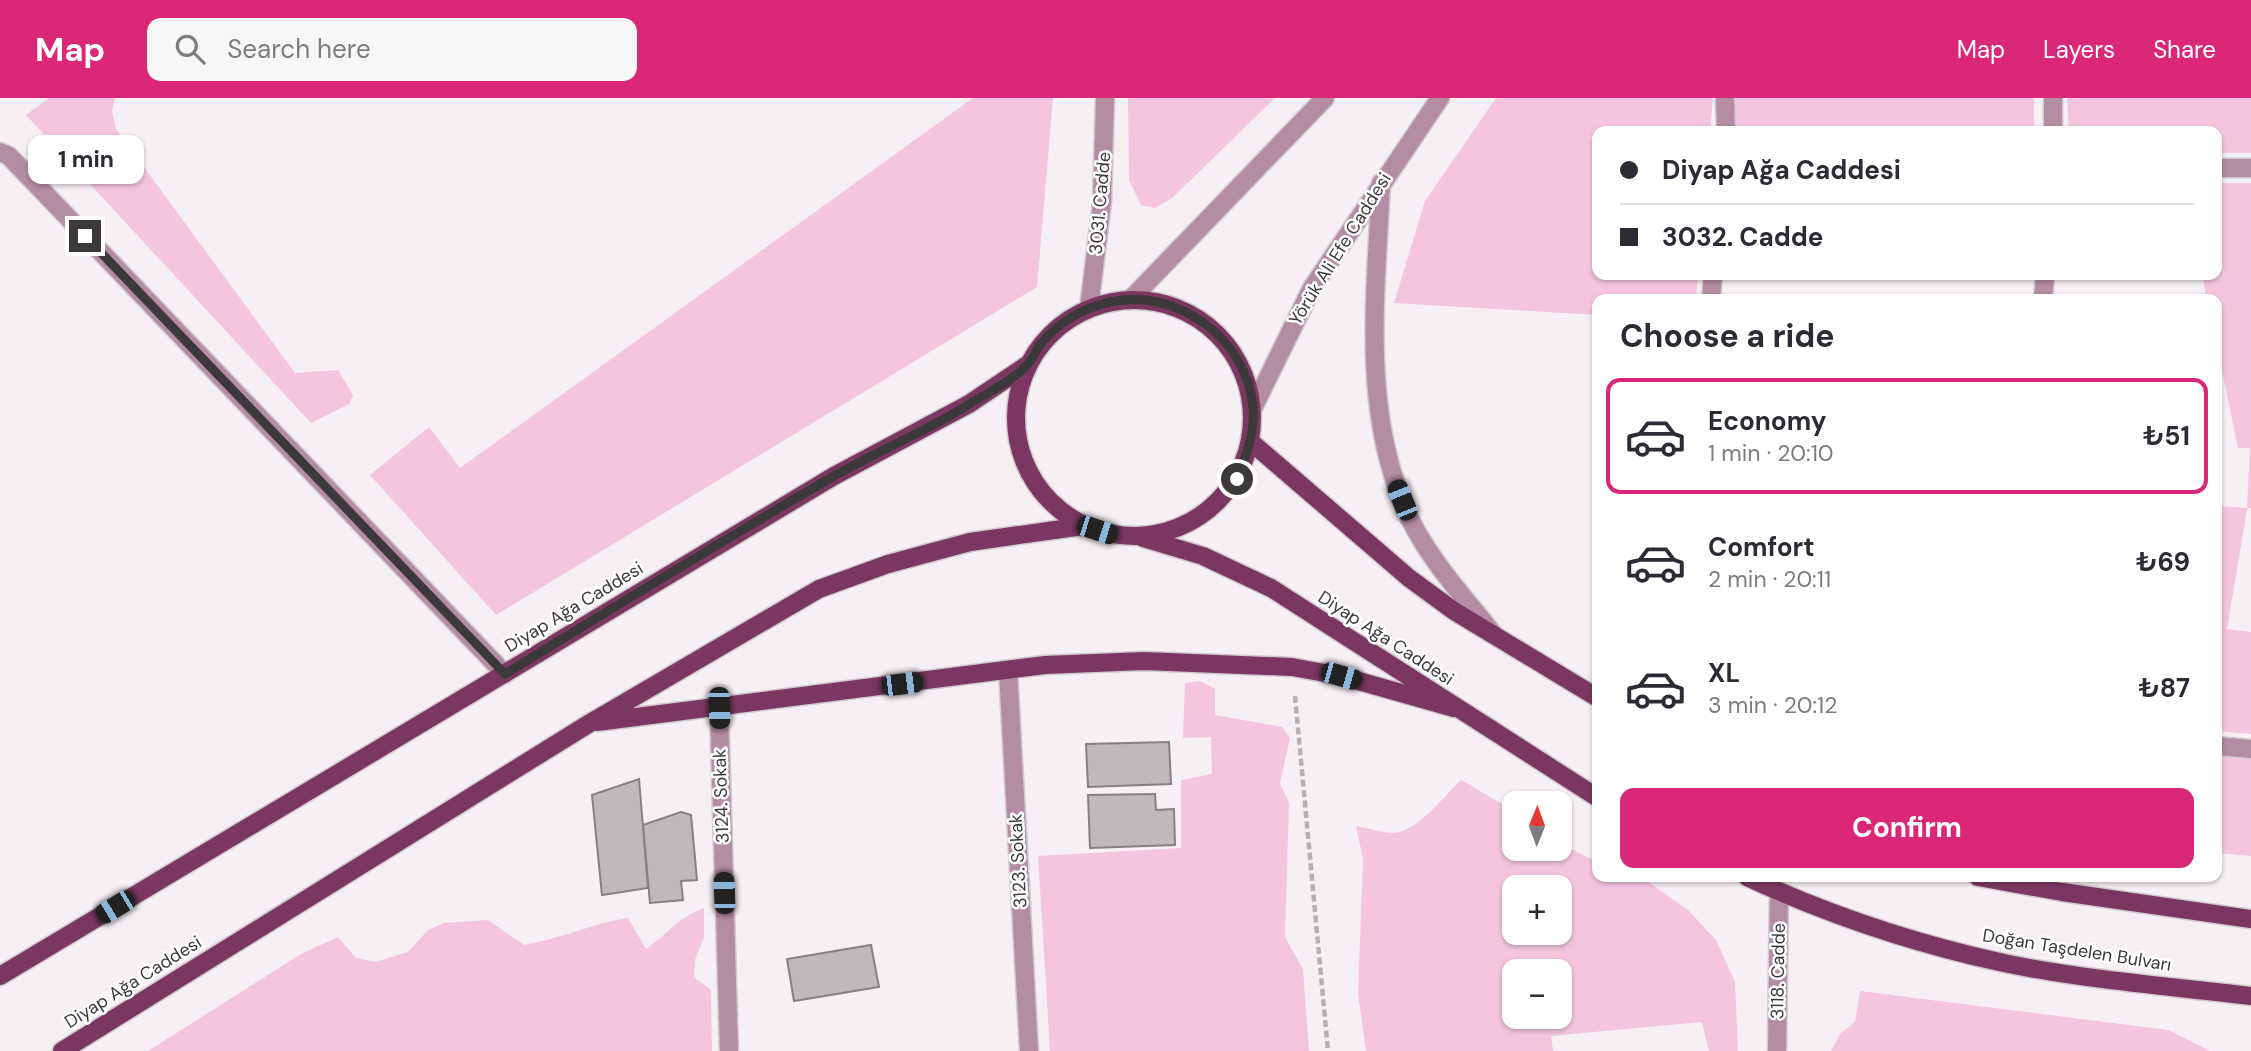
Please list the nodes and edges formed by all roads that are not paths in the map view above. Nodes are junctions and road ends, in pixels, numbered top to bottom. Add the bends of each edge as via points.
1 (1105, 98) edge
2 (1325, 98) edge
3 (1440, 98) edge
4 (1725, 98) edge
5 (2053, 98) edge
6 (1726, 126) edge
7 (2053, 126) edge
8 (0, 152) edge
9 (2222, 168) edge
10 (2251, 168) edge
11 (1381, 183) junction
12 (1131, 299) junction
13 (1089, 308) junction
14 (1027, 365) junction
15 (1253, 408) junction
16 (1251, 442) junction
17 (1083, 526) junction
18 (1140, 537) junction
19 (1496, 637) junction
20 (1007, 670) junction
21 (505, 674) junction
22 (1592, 694) edge
23 (719, 708) junction
24 (1454, 708) junction
25 (590, 723) junction
26 (2222, 746) edge
27 (2251, 749) edge
28 (1592, 794) edge
29 (1758, 882) edge
30 (2019, 882) edge
31 (1779, 892) junction
32 (2251, 919) edge
33 (0, 976) edge
34 (2251, 996) edge
35 (62, 1051) edge
36 (729, 1051) edge
37 (1029, 1051) edge
38 (1777, 1051) edge

1 - 13 street, 3031. Cadde via 1102,202
2 - 12 street
3 - 11 street, Yörük Ali Efe Caddesi
4 - 6 street
5 - 7 street
8 - 21 street via 9,156
9 - 10 street
11 - 15 street, Yörük Ali Efe Caddesi via 1312,288
11 - 19 street via 1375,337 1386,449 1410,519 1427,549
12 - 13 main road, Diyap Ağa Caddesi
12 - 15 main road, Diyap Ağa Caddesi via 1166,303 1199,318 1226,342 1245,373
13 - 14 main road, Diyap Ağa Caddesi via 1053,331
14 - 17 main road, Diyap Ağa Caddesi via 1017,395 1015,427 1022,457 1036,485 1057,509
14 - 21 main road, Diyap Ağa Caddesi via 969,404 834,476
15 - 16 main road, Diyap Ağa Caddesi
16 - 18 main road, Diyap Ağa Caddesi via 1237,479 1212,509 1178,528
16 - 19 main road via 1409,579
17 - 18 main road, Diyap Ağa Caddesi via 1111,535
17 - 25 main road, Diyap Ağa Caddesi via 970,542 819,589
18 - 24 main road, Diyap Ağa Caddesi via 1203,556 1271,588
19 - 22 main road
20 - 23 main road
20 - 24 main road via 1144,661 1292,667
20 - 37 street, 3123. Sokak
21 - 33 main road, Diyap Ağa Caddesi
23 - 25 main road
23 - 36 street, 3124. Sokak
24 - 28 main road, Diyap Ağa Caddesi
25 - 35 main road, Diyap Ağa Caddesi
26 - 27 street
29 - 31 main road
30 - 32 main road
31 - 34 main road, Doğan Taşdelen Bulvarı via 1927,944 2005,963
31 - 38 street, 3118. Cadde

